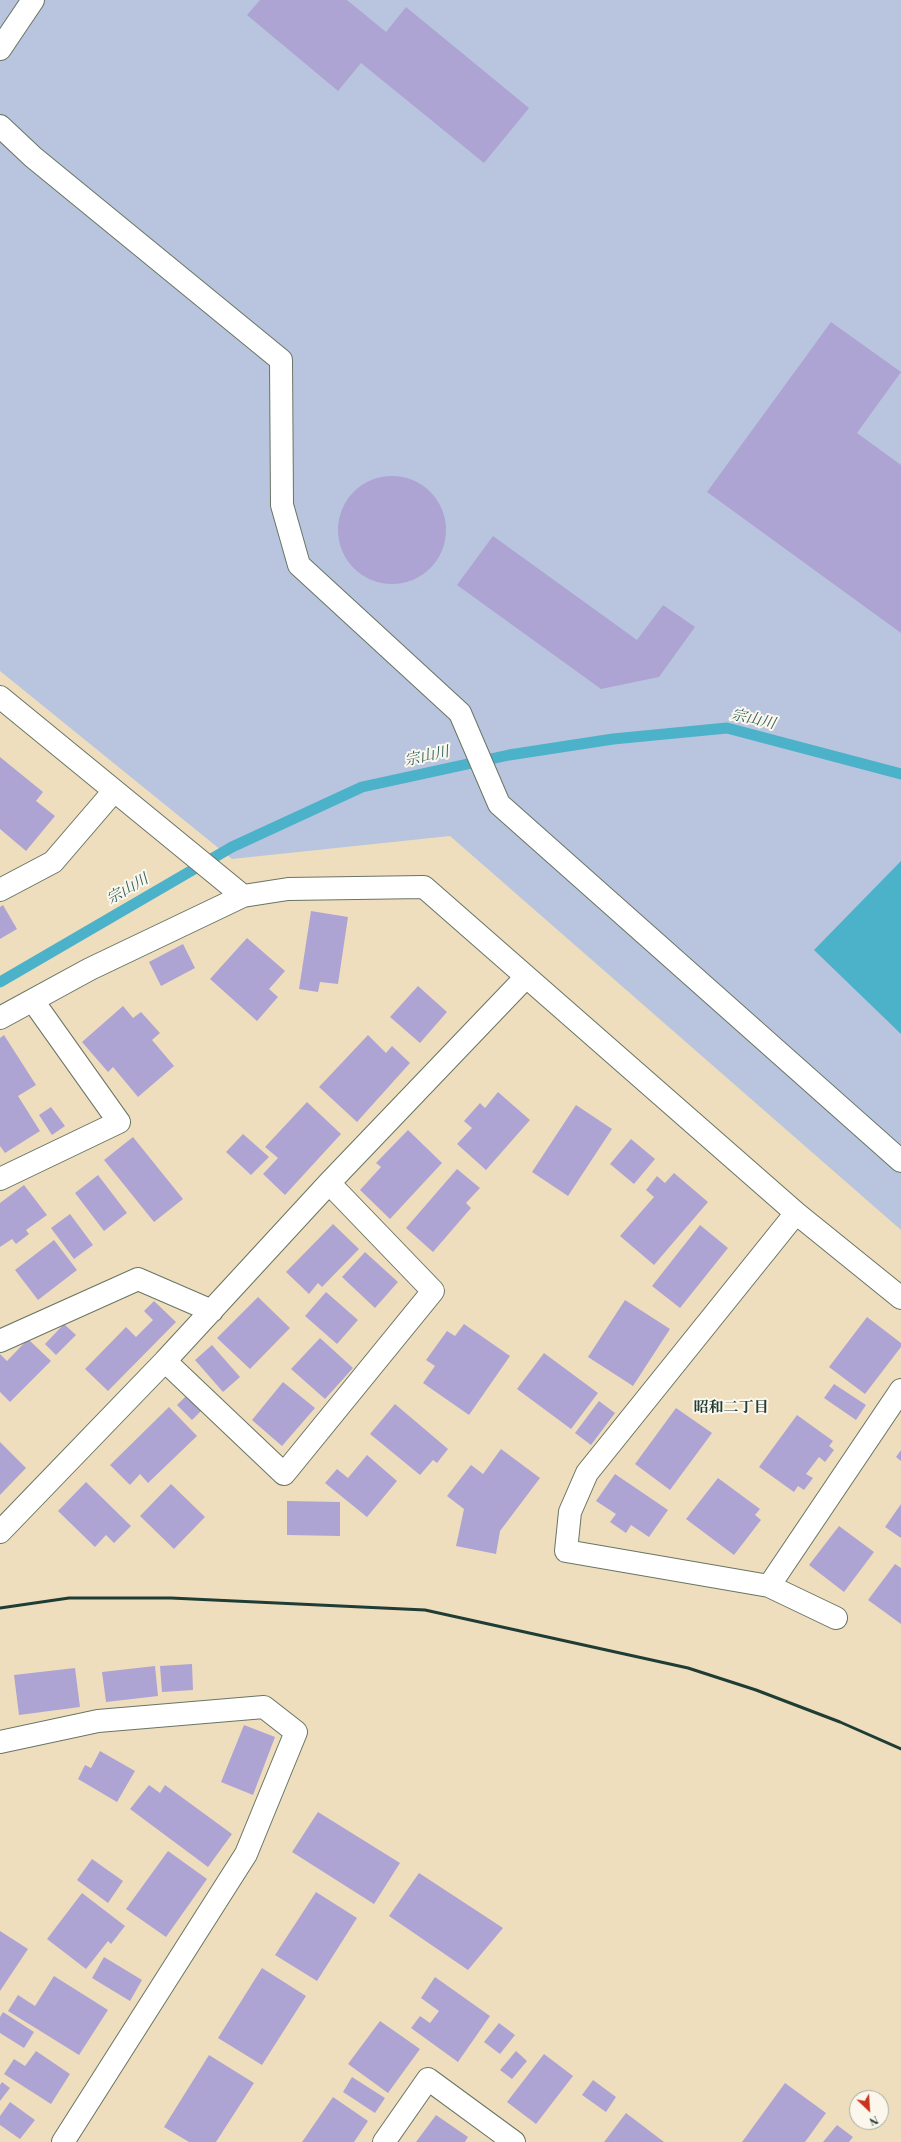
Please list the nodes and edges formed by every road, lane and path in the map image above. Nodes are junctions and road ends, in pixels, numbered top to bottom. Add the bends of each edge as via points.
1 (33, 0) edge
2 (0, 49) edge
3 (0, 126) edge
4 (0, 697) edge
5 (114, 791) junction
6 (0, 890) edge
7 (243, 896) junction
8 (526, 977) junction
9 (33, 1001) junction
10 (0, 1018) edge
11 (901, 1161) edge
12 (0, 1179) edge
13 (329, 1183) junction
14 (796, 1213) junction
15 (901, 1298) edge
16 (212, 1311) junction
17 (0, 1341) edge
18 (165, 1361) junction
19 (901, 1390) edge
20 (0, 1532) edge
21 (769, 1586) junction
22 (836, 1618) dead end
23 (0, 1742) edge
24 (63, 2142) edge
25 (384, 2142) edge
26 (514, 2142) edge

1 - 2 street
3 - 11 street via 39,162 281,360 282,505 299,566 460,713 499,804
4 - 5 street
5 - 6 street via 53,862
5 - 7 street
7 - 8 street via 288,889 424,887
7 - 9 street via 90,969
8 - 13 street
8 - 14 street
9 - 10 street
9 - 12 street via 119,1122
13 - 16 street
13 - 18 street via 433,1291 284,1474
14 - 15 street
14 - 21 street via 587,1473 570,1512 566,1551
16 - 17 street via 138,1279
16 - 18 street
18 - 20 street
19 - 21 street
21 - 22 street
23 - 24 street via 98,1720 264,1706 296,1732 246,1854
25 - 26 street via 428,2079

